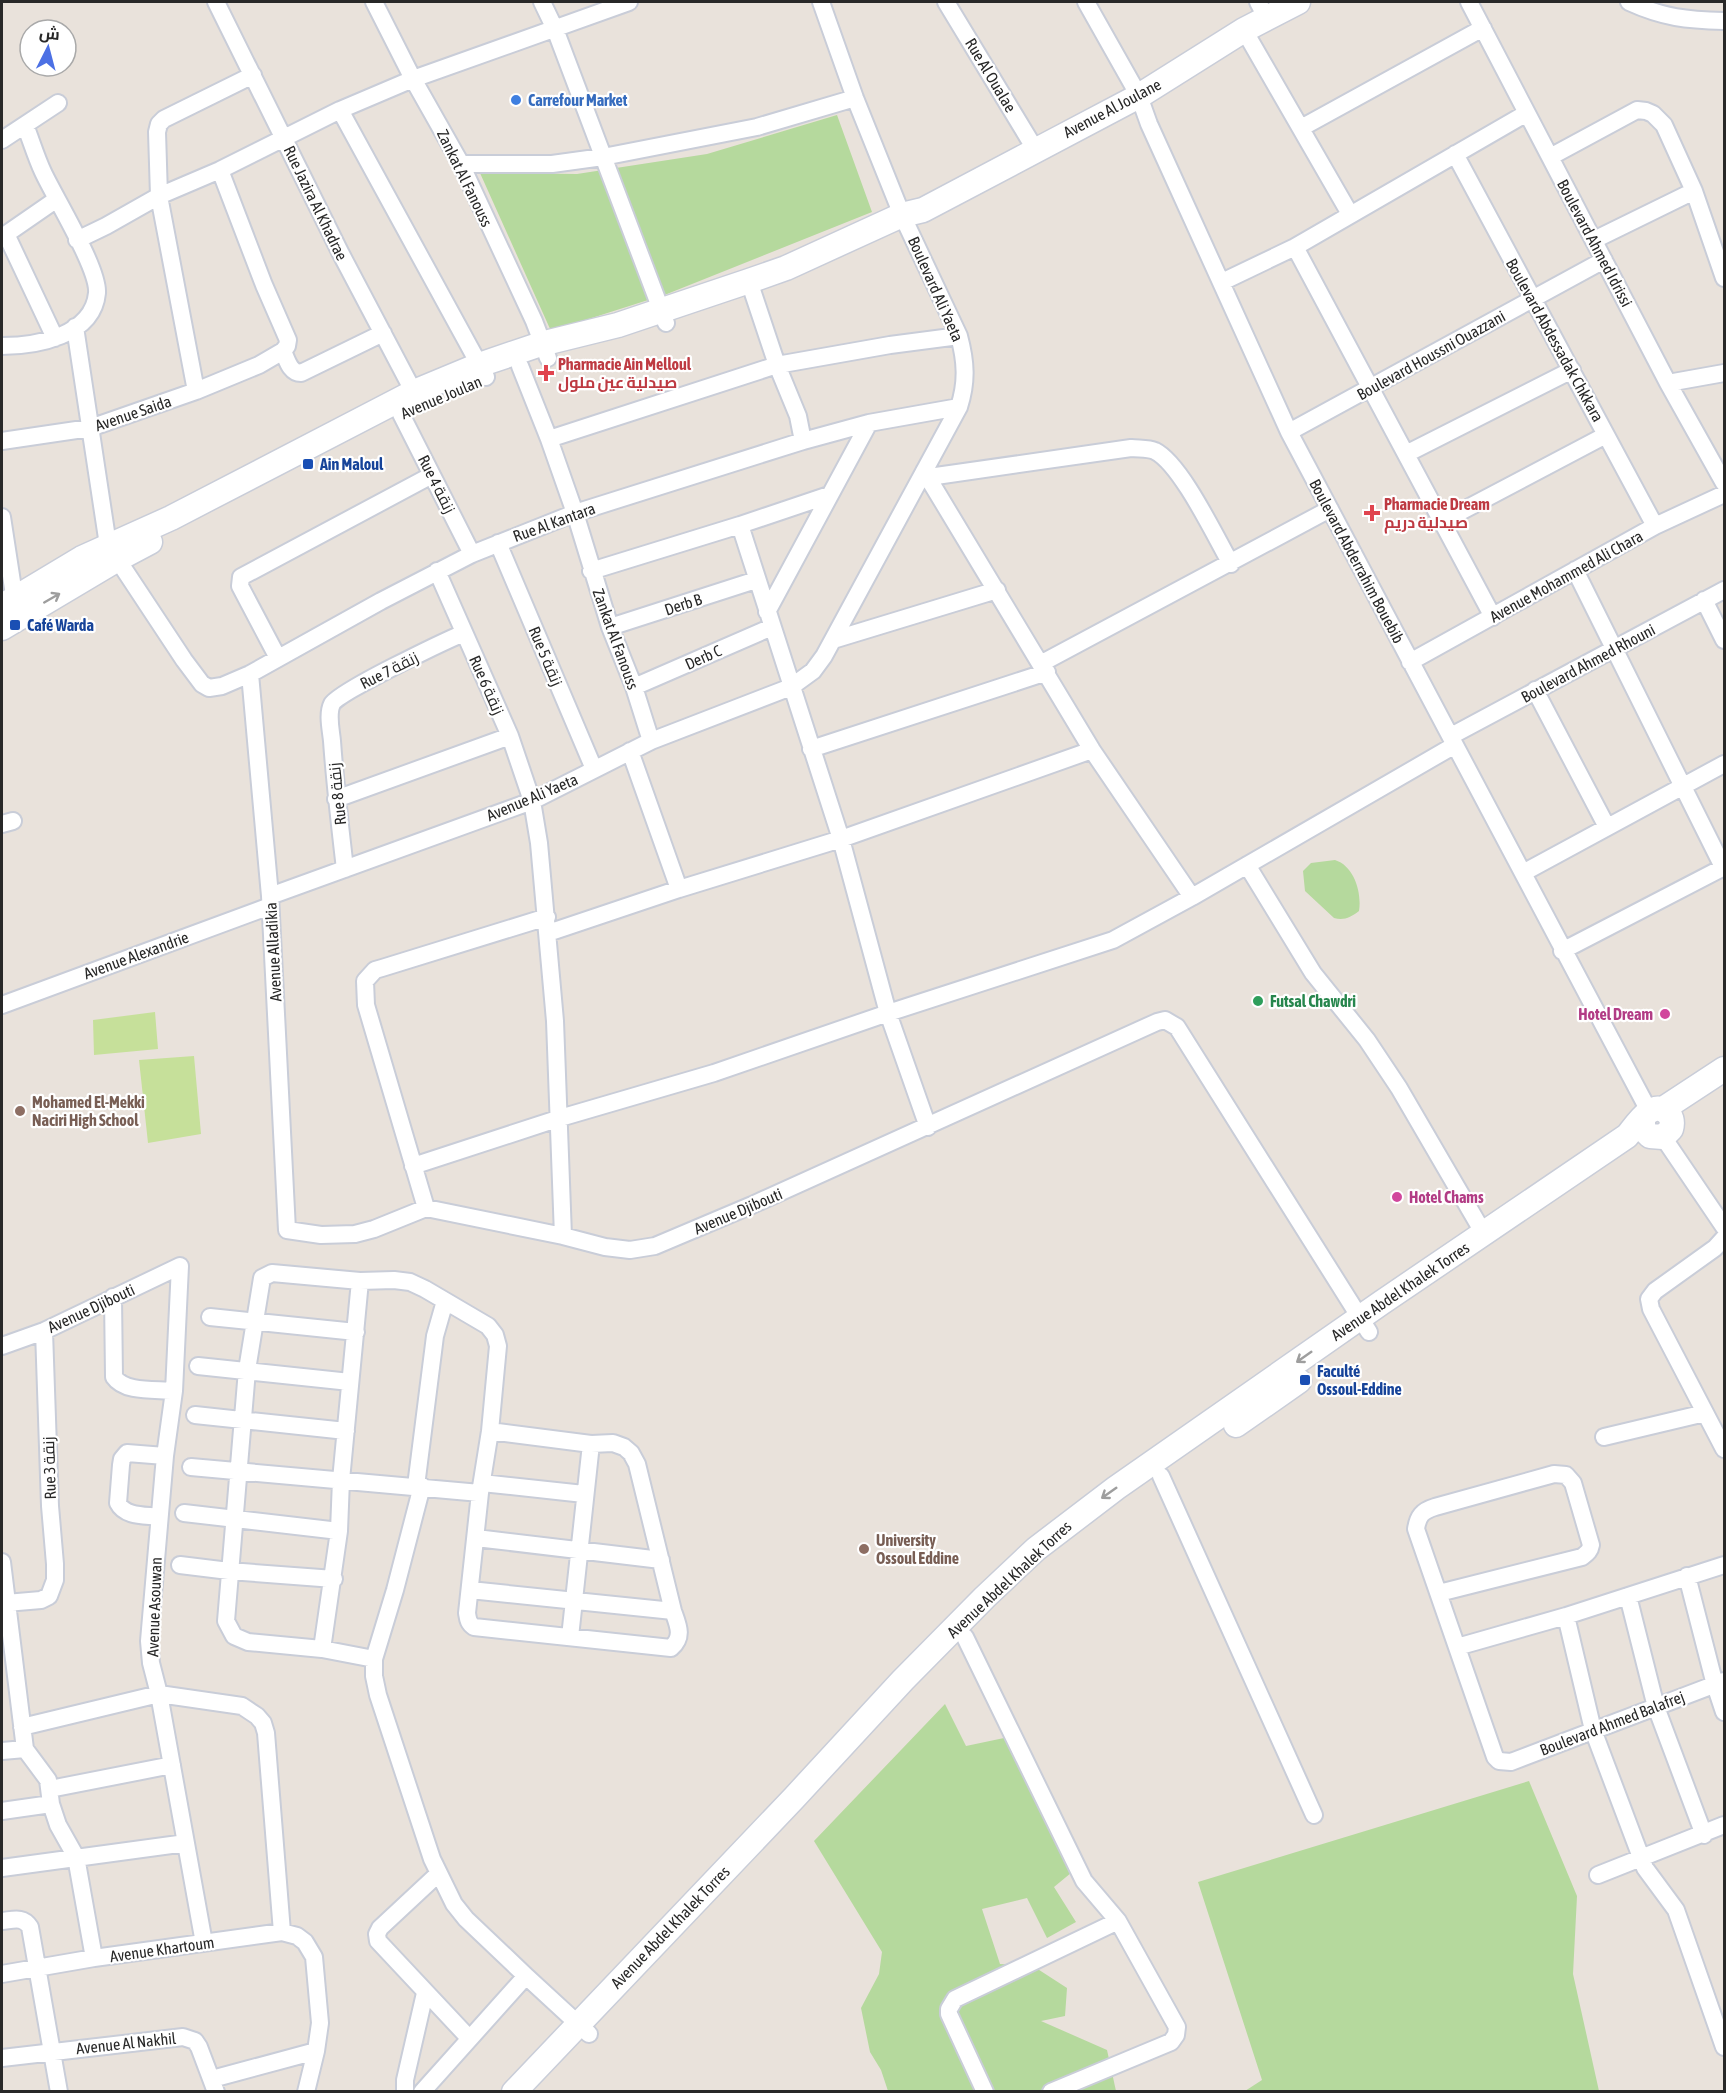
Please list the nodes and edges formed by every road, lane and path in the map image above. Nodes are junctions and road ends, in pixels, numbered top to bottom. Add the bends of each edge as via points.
1 (216, 2) edge
2 (374, 2) edge
3 (542, 2) edge
4 (629, 2) edge
5 (821, 2) edge
6 (946, 2) edge
7 (1086, 2) edge
8 (1298, 2) edge
9 (1469, 2) edge
10 (1629, 2) edge
11 (1262, 10) edge
12 (1725, 21) edge
13 (1483, 28) junction
14 (555, 29) junction
15 (1244, 30) junction
16 (253, 75) junction
17 (413, 79) junction
18 (1139, 96) junction
19 (855, 98) junction
20 (58, 104) dead end
21 (340, 110) junction
22 (1527, 113) junction
23 (25, 125) junction
24 (1301, 128) junction
25 (285, 138) junction
26 (2, 141) edge
27 (1035, 149) junction
28 (1455, 154) junction
29 (603, 157) junction
30 (1550, 157) junction
31 (461, 164) junction
32 (220, 170) junction
33 (1694, 191) junction
34 (159, 196) junction
35 (57, 199) junction
36 (1350, 214) junction
37 (911, 217) junction
38 (4, 236) edge
39 (77, 240) junction
40 (1594, 240) junction
41 (1296, 247) junction
42 (1604, 260) junction
43 (1725, 278) edge
44 (1222, 282) junction
45 (752, 289) junction
46 (1532, 300) junction
47 (664, 316) junction
48 (75, 327) junction
49 (383, 333) junction
50 (959, 336) junction
51 (55, 338) junction
52 (2, 346) edge
53 (283, 351) junction
54 (545, 351) junction
55 (777, 364) junction
56 (520, 366) junction
57 (1572, 370) junction
58 (482, 371) junction
59 (1725, 373) edge
60 (1668, 383) junction
61 (1371, 387) junction
62 (196, 391) junction
63 (411, 403) junction
64 (959, 407) junction
65 (868, 423) junction
66 (90, 428) junction
67 (1289, 432) junction
68 (1606, 435) junction
69 (549, 440) junction
70 (2, 441) edge
71 (803, 441) junction
72 (1406, 454) junction
73 (926, 474) junction
74 (432, 475) junction
75 (1725, 483) edge
76 (1725, 494) edge
77 (829, 495) junction
78 (1330, 509) junction
79 (575, 513) junction
80 (2, 517) edge
81 (1441, 522) junction
82 (741, 525) junction
83 (1655, 526) junction
84 (498, 543) junction
85 (113, 552) junction
86 (472, 554) junction
87 (1231, 564) junction
88 (1575, 570) junction
89 (436, 571) junction
90 (591, 571) junction
91 (756, 580) junction
92 (997, 590) junction
93 (1725, 590) edge
94 (1704, 600) junction
95 (9, 613) edge
96 (1493, 617) junction
97 (770, 620) junction
98 (610, 627) junction
99 (464, 633) junction
100 (833, 640) junction
101 (1725, 640) edge
102 (1614, 649) junction
103 (278, 658) junction
104 (1410, 662) junction
105 (1044, 668) junction
106 (250, 674) junction
107 (634, 687) junction
108 (791, 687) junction
109 (1535, 690) junction
110 (331, 720) joint
111 (510, 736) junction
112 (651, 741) junction
113 (1453, 741) junction
114 (811, 749) junction
115 (1092, 750) junction
116 (630, 751) junction
117 (1725, 764) edge
118 (594, 770) junction
119 (1682, 786) junction
120 (336, 799) junction
121 (532, 801) junction
122 (1607, 827) junction
123 (841, 839) junction
124 (1247, 866) junction
125 (1724, 867) edge
126 (345, 869) junction
127 (1522, 873) junction
128 (679, 889) junction
129 (1192, 897) junction
130 (270, 901) junction
131 (548, 925) junction
132 (1562, 951) junction
133 (2, 1005) edge
134 (888, 1012) junction
135 (1725, 1069) edge
136 (1725, 1084) edge
137 (560, 1118) junction
138 (1657, 1123) junction
139 (928, 1127) junction
140 (413, 1166) junction
141 (426, 1208) junction
142 (1725, 1227) edge
143 (1484, 1234) junction
144 (563, 1236) junction
145 (1725, 1238) edge
146 (180, 1266) joint
147 (360, 1281) junction
148 (113, 1298) junction
149 (445, 1301) junction
150 (210, 1317) dead end
151 (254, 1321) junction
152 (1364, 1325) junction
153 (44, 1331) junction
154 (356, 1332) junction
155 (2, 1346) edge
156 (198, 1366) dead end
157 (247, 1370) junction
158 (350, 1382) junction
159 (174, 1391) junction
160 (1705, 1413) junction
161 (195, 1415) dead end
162 (243, 1420) junction
163 (346, 1431) junction
164 (490, 1431) junction
165 (1604, 1437) dead end
166 (591, 1444) junction
167 (1725, 1449) edge
168 (165, 1456) junction
169 (191, 1467) dead end
170 (238, 1470) junction
171 (1161, 1476) junction
172 (341, 1480) junction
173 (419, 1486) junction
174 (481, 1488) junction
175 (584, 1494) junction
176 (184, 1513) dead end
177 (159, 1517) junction
178 (234, 1519) junction
179 (339, 1532) junction
180 (476, 1538) junction
181 (579, 1550) junction
182 (662, 1560) junction
183 (2, 1562) edge
184 (180, 1565) dead end
185 (1725, 1565) edge
186 (229, 1571) junction
187 (1687, 1576) junction
188 (334, 1579) junction
189 (470, 1590) junction
190 (1439, 1593) junction
191 (1628, 1596) junction
192 (573, 1602) junction
193 (6, 1603) junction
194 (673, 1611) junction
195 (1566, 1616) junction
196 (570, 1637) junction
197 (965, 1637) junction
198 (1457, 1647) junction
199 (322, 1649) junction
200 (374, 1659) junction
201 (1720, 1683) edge
202 (159, 1694) junction
203 (1656, 1707) junction
204 (1725, 1712) edge
205 (22, 1727) junction
206 (1593, 1730) junction
207 (25, 1749) junction
208 (2, 1751) edge
209 (172, 1765) junction
210 (50, 1796) junction
211 (2, 1811) edge
212 (1314, 1815) dead end
213 (1725, 1826) edge
214 (1704, 1835) junction
215 (186, 1843) junction
216 (76, 1857) junction
217 (1640, 1857) junction
218 (2, 1868) edge
219 (438, 1874) junction
220 (1598, 1875) dead end
221 (2, 1921) edge
222 (1118, 1921) junction
223 (282, 1932) junction
224 (204, 1943) junction
225 (94, 1958) junction
226 (38, 1969) junction
227 (2, 1974) edge
228 (526, 1976) junction
229 (425, 1993) junction
230 (584, 2029) junction
231 (469, 2038) junction
232 (1725, 2047) edge
233 (51, 2051) junction
234 (316, 2051) junction
235 (2, 2058) edge
236 (214, 2085) edge
237 (59, 2091) edge
238 (306, 2091) edge
239 (405, 2091) edge
240 (422, 2091) edge
241 (514, 2091) edge
242 (535, 2091) edge
243 (985, 2091) edge
244 (1051, 2091) edge

1 - 16 street, Rue Jazira Al Khadrae
2 - 17 street, Zankat Al Fanouss
3 - 14 street
4 - 14 street
5 - 19 street, Boulevard Ali Yaeta
6 - 27 street, Rue Al Oualae
7 - 18 street, Boulevard Abderrahim Bouebib
8 - 11 main road, Avenue Al Joulane
9 - 13 street, Boulevard Ahmed Idrissi
10 - 12 street via 1675,18
11 - 15 main road, Avenue Al Joulane
13 - 22 street, Boulevard Ahmed Idrissi
13 - 24 street
14 - 17 street
14 - 29 street
15 - 18 main road, Avenue Al Joulane
15 - 24 street
16 - 25 street, Rue Jazira Al Khadrae
16 - 34 street via 159,124
17 - 21 street
17 - 31 street, Zankat Al Fanouss
18 - 27 main road, Avenue Al Joulane
18 - 44 street, Boulevard Abderrahim Bouebib
19 - 29 street via 757,127
19 - 37 street, Boulevard Ali Yaeta
20 - 23 street
21 - 25 street
21 - 58 street
22 - 28 street
22 - 30 street, Boulevard Ahmed Idrissi
23 - 26 street
23 - 35 street
24 - 36 street
25 - 32 street
25 - 49 street, Rue Jazira Al Khadrae
27 - 37 main road, Avenue Al Joulane
28 - 36 street
28 - 46 street, Boulevard Abdessadak Chkkara
29 - 31 street via 552,164
29 - 47 street
30 - 33 street via 1637,110 1646,111 1664,125
30 - 40 street, Boulevard Ahmed Idrissi
31 - 54 street, Zankat Al Fanouss
32 - 34 street
32 - 53 street via 288,340
33 - 40 street
33 - 43 street
34 - 39 street
34 - 62 street
35 - 38 street
35 - 39 street
36 - 41 street
37 - 45 main road, Avenue Joulan
37 - 50 street, Boulevard Ali Yaeta
38 - 51 street
39 - 48 street via 93,273 97,294 88,317
40 - 42 street, Boulevard Ahmed Idrissi
41 - 44 street
41 - 61 street
42 - 46 street, Boulevard Houssni Ouazzani
42 - 60 street, Boulevard Ahmed Idrissi
44 - 67 street, Boulevard Abderrahim Bouebib
45 - 47 main road, Avenue Joulan
45 - 55 street
46 - 57 street, Boulevard Abdessadak Chkkara
46 - 61 street, Boulevard Houssni Ouazzani
47 - 54 main road, Avenue Joulan
48 - 51 street
48 - 66 street
49 - 53 street via 301,373 292,370
49 - 63 street, Rue Jazira Al Khadrae
50 - 55 street
50 - 64 street, Boulevard Ali Yaeta via 966,381
51 - 52 street via 29,345
53 - 62 street, Avenue Saida
54 - 56 main road, Avenue Joulan
54 - 58 main road, Avenue Joulan
55 - 69 street
55 - 71 street via 798,416
56 - 58 main road, Avenue Joulan
56 - 69 street, Zankat Al Fanouss
57 - 68 street, Boulevard Abdessadak Chkkara
57 - 72 street
58 - 63 main road, Avenue Joulan
59 - 60 street
60 - 75 street, Boulevard Ahmed Idrissi
61 - 67 street, Boulevard Houssni Ouazzani
61 - 72 street
62 - 66 street, Avenue Saida
63 - 74 street, Rue 4 زنقة
63 - 85 main road, Avenue Joulan
64 - 65 street, Rue Al Kantara
64 - 73 street, Boulevard Ali Yaeta
65 - 71 street, Rue Al Kantara
65 - 77 street
66 - 70 street, Avenue Saida
66 - 85 street
67 - 78 street, Boulevard Abderrahim Bouebib
68 - 81 street
68 - 83 street, Boulevard Abdessadak Chkkara
69 - 79 street, Zankat Al Fanouss
71 - 79 street, Rue Al Kantara
72 - 81 street
73 - 87 street via 1131,448 1152,450 1166,458 1180,474
73 - 92 street
73 - 100 street, Boulevard Ali Yaeta
74 - 86 street, Rue 4 زنقة
74 - 103 street via 242,577 240,586
76 - 83 street, Avenue Mohammed Ali Chara
77 - 82 street
77 - 97 street
78 - 87 street
78 - 104 street, Boulevard Abderrahim Bouebib
79 - 84 street, Rue Al Kantara
79 - 90 street, Zankat Al Fanouss
80 - 95 street
81 - 96 street
82 - 90 street
82 - 91 street
83 - 88 street, Avenue Mohammed Ali Chara
84 - 86 street, Rue Al Kantara
84 - 118 street, Rue 5 زنقة
85 - 95 main road, Avenue Joulan
85 - 106 street, Rue Al Kantara via 202,684 209,688 222,686
86 - 89 street, Rue Al Kantara
87 - 105 street
88 - 96 street, Avenue Mohammed Ali Chara
88 - 102 street
89 - 99 street, Rue 6 زنقة
89 - 103 street, Rue Al Kantara
90 - 98 street, Zankat Al Fanouss
91 - 97 street
91 - 98 street, Derb B
92 - 100 street
92 - 105 street
93 - 94 street, Boulevard Ahmed Rhouni
94 - 101 street
94 - 102 street, Boulevard Ahmed Rhouni
96 - 104 street, Avenue Mohammed Ali Chara
97 - 107 street, Derb C
97 - 108 street
98 - 107 street, Zankat Al Fanouss
99 - 110 street, Rue 7 زنقة via 339,696 332,704
99 - 111 street, Rue 6 زنقة
100 - 108 street, Boulevard Ali Yaeta via 813,670
102 - 109 street, Boulevard Ahmed Rhouni
102 - 119 street
103 - 106 street, Rue Al Kantara
104 - 113 street, Boulevard Abderrahim Bouebib
105 - 114 street
105 - 115 street
106 - 130 street, Avenue Alladikia
107 - 112 street, Zankat Al Fanouss
108 - 112 street, Avenue Ali Yaeta
108 - 114 street
109 - 113 street, Boulevard Ahmed Rhouni
109 - 122 street
110 - 120 street, Rue 8 زنقة
111 - 120 street
111 - 121 street, Rue 6 زنقة
112 - 116 street, Avenue Ali Yaeta
113 - 124 street, Boulevard Ahmed Rhouni
113 - 127 street, Boulevard Abderrahim Bouebib
114 - 123 street
115 - 123 street
115 - 129 street
116 - 118 street, Avenue Ali Yaeta
116 - 128 street
117 - 119 street
118 - 121 street, Avenue Ali Yaeta
119 - 122 street
119 - 125 street
120 - 126 street, Rue 8 زنقة
121 - 126 street, Avenue Ali Yaeta
121 - 131 street, Rue 6 زنقة
122 - 127 street
123 - 128 street
123 - 134 street
124 - 129 street, Boulevard Ahmed Rhouni
124 - 143 street via 1313,973 1367,1040 1399,1088
125 - 132 street
126 - 130 street, Avenue Ali Yaeta
127 - 132 street, Boulevard Abderrahim Bouebib
128 - 131 street
129 - 134 street, Boulevard Ahmed Rhouni via 1113,940
130 - 133 street, Avenue Alexandrie
130 - 141 street, Avenue Alladikia via 287,1230 355,1234
131 - 137 street, Rue 6 زنقة
131 - 140 street via 375,970 366,978 366,1005
132 - 138 street, Boulevard Abderrahim Bouebib
134 - 137 street, Boulevard Ahmed Rhouni via 714,1073
134 - 139 street
135 - 138 main road, Avenue Abdel Khalek Torres
136 - 138 main road, Avenue Abdel Khalek Torres
137 - 140 street, Boulevard Ahmed Rhouni
137 - 144 street, Rue 6 زنقة
138 - 142 street, Boulevard Abderrahim Bouebib
138 - 143 main road, Avenue Abdel Khalek Torres via 1627,1136
138 - 152 main road, Avenue Abdel Khalek Torres via 1637,1146
139 - 144 street, Avenue Djibouti via 655,1246 630,1250
139 - 152 street, Avenue Djibouti via 1165,1020 1176,1027
140 - 141 street
141 - 144 street, Avenue Djibouti
143 - 152 main road, Avenue Abdel Khalek Torres
145 - 160 street via 1649,1299
146 - 148 street, Avenue Djibouti
146 - 159 street, Avenue Asouwan
147 - 149 street via 410,1282
147 - 151 street via 267,1274 259,1287
147 - 154 street
148 - 153 street, Avenue Djibouti
148 - 159 street via 114,1377 126,1387
149 - 164 street via 488,1326 495,1335 498,1346
149 - 173 street via 435,1336
150 - 151 street
151 - 154 street
151 - 157 street
152 - 171 main road, Avenue Abdel Khalek Torres
152 -> 230 main road, Avenue Abdel Khalek Torres via 1116,1488 1028,1557 903,1680
153 - 155 street, Avenue Djibouti
153 - 193 street, Rue 3 زنقة via 55,1580 49,1596 41,1600
154 - 158 street
156 - 157 street
157 - 158 street
157 - 162 street
158 - 163 street
159 - 168 street, Avenue Asouwan
160 - 165 street
160 - 167 street
161 - 162 street
162 - 163 street
162 - 170 street
163 - 172 street
164 - 166 street
164 - 174 street
166 - 175 street
166 - 182 street via 613,1443 631,1454
168 - 177 street, Avenue Asouwan
168 - 177 street via 128,1453 122,1459 120,1474 121,1508
169 - 170 street
170 - 172 street
170 - 178 street
171 - 197 main road, Avenue Abdel Khalek Torres via 1044,1562
171 - 212 street
172 - 173 street
172 - 179 street
173 - 174 street
173 - 200 street
174 - 175 street
174 - 180 street
175 - 181 street
176 - 178 street
177 - 202 street, Avenue Asouwan via 149,1641
178 - 179 street
178 - 186 street
179 - 188 street
180 - 181 street
180 - 189 street
181 - 182 street
181 - 192 street
182 - 194 street
183 - 193 street
184 - 186 street
185 - 187 street
186 - 188 street
186 - 199 street via 226,1621 234,1636 248,1642
187 - 191 street
187 - 201 street
188 - 199 street
189 - 192 street
189 - 196 street via 468,1620 474,1626
190 - 190 street via 1587,1554 1591,1545 1570,1478 1554,1474 1435,1507 1420,1515 1416,1529
190 - 198 street
191 - 195 street
191 - 203 street
192 - 194 street
192 - 196 street
193 - 205 street
194 - 196 street via 680,1630 671,1648
195 - 198 street
195 - 206 street
197 - 222 street via 1084,1881
197 - 230 main road, Avenue Abdel Khalek Torres
198 - 206 street, Boulevard Ahmed Balafrej via 1492,1751 1500,1761 1511,1762
199 - 200 street
200 - 219 street via 378,1695
201 - 203 street, Boulevard Ahmed Balafrej
201 - 204 street
202 - 205 street
202 - 209 street, Avenue Asouwan
202 - 223 street via 242,1706 263,1723
203 - 206 street, Boulevard Ahmed Balafrej
203 - 214 street
205 - 207 street
206 - 217 street
207 - 208 street
207 - 210 street via 41,1769
209 - 210 street
209 - 215 street, Avenue Asouwan
210 - 211 street
210 - 216 street via 58,1825
213 - 214 street
214 - 217 street
215 - 216 street
215 - 224 street, Avenue Asouwan
216 - 218 street
216 - 225 street
217 - 220 street
217 - 232 street via 1676,1910
219 - 228 street via 466,1919
219 - 229 street via 377,1934 383,1948
221 - 226 street via 27,1922
222 - 243 street via 951,2004 949,2014
222 - 244 street via 1177,2027 1176,2035 1172,2042
223 - 224 street, Avenue Khartoum
223 - 234 street via 305,1942 314,1957 320,2023
224 - 225 street, Avenue Khartoum
225 - 226 street, Avenue Khartoum
226 - 227 street, Avenue Khartoum
226 - 233 street
228 - 230 street
228 - 231 street
229 - 231 street
229 - 239 street
230 - 241 main road, Avenue Abdel Khalek Torres
230 - 242 main road, Avenue Abdel Khalek Torres
231 - 240 street
233 - 235 street, Avenue Al Nakhil
233 - 236 street, Avenue Al Nakhil via 190,2038 199,2047
233 - 237 street
234 - 236 street
234 - 238 street

